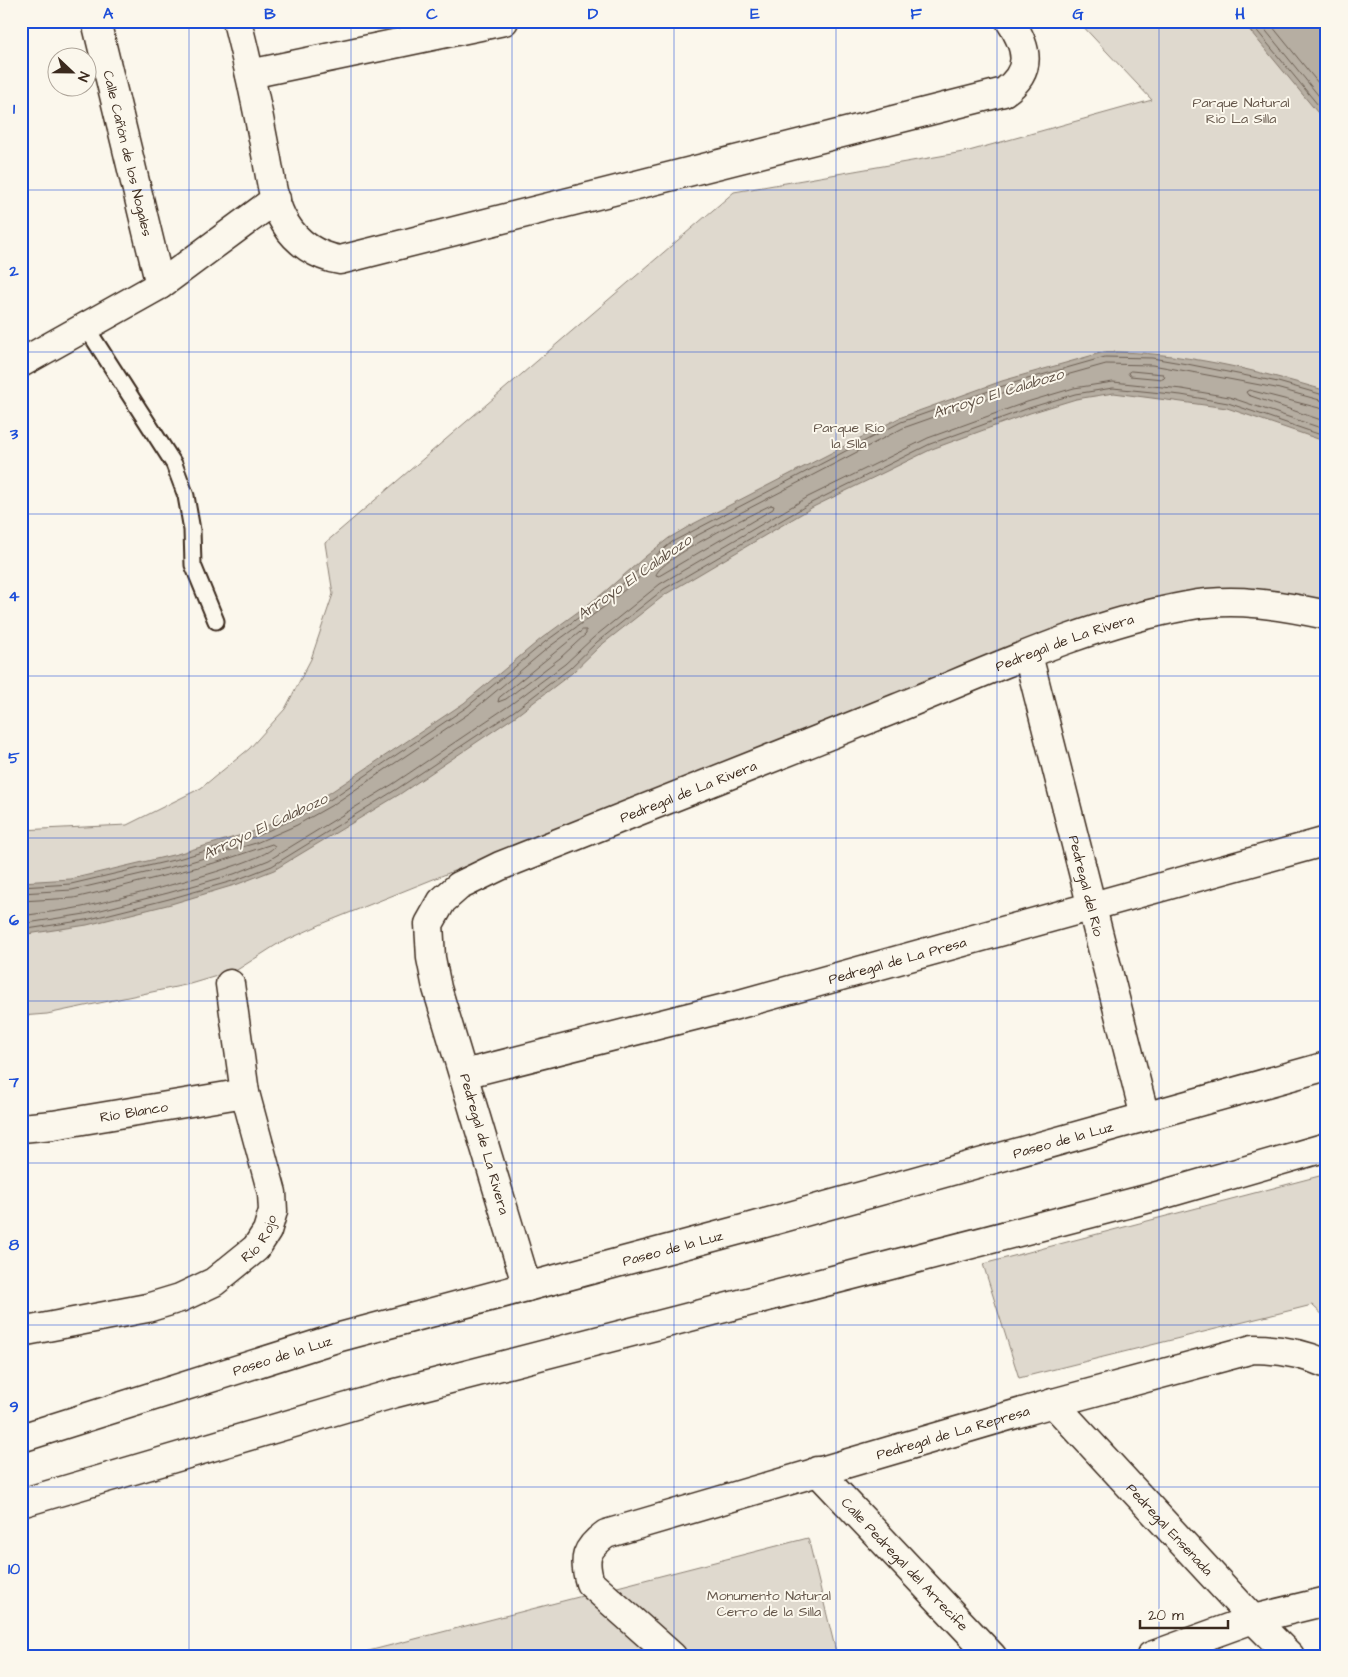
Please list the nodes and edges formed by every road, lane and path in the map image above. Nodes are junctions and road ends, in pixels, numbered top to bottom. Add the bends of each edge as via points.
1 (96, 21) edge
2 (237, 21) edge
3 (504, 21) edge
4 (1010, 21) edge
5 (250, 74) junction
6 (276, 199) junction
7 (160, 285) junction
8 (86, 327) junction
9 (21, 363) edge
10 (1327, 615) edge
11 (216, 620) dead end
12 (1028, 655) junction
13 (1327, 841) edge
14 (1093, 905) junction
15 (230, 984) dead end
16 (1327, 1066) edge
17 (464, 1074) junction
18 (245, 1093) junction
19 (1145, 1117) junction
20 (21, 1128) edge
21 (1327, 1147) edge
22 (527, 1287) junction
23 (21, 1332) edge
24 (1327, 1364) edge
25 (1053, 1403) junction
26 (21, 1438) edge
27 (817, 1471) junction
28 (21, 1503) edge
29 (1327, 1601) edge
30 (1253, 1619) junction
31 (669, 1655) edge
32 (992, 1656) edge
33 (1151, 1656) edge
34 (1290, 1656) edge

1 - 7 street, Calle Cañón de los Nogales
2 - 5 street
3 - 5 street
4 - 6 street via 1020,36 1025,61 1014,84 1004,92 350,258 328,258 295,237 284,222
5 - 6 street
6 - 7 street
7 - 8 street
8 - 9 street
8 - 11 lane via 174,464 186,496 192,530 193,565
10 - 12 street, Pedregal de La Rivera via 1286,606 1238,602 1188,606 1118,622
12 - 14 street, Pedregal del Río
12 - 17 street, Pedregal de La Rivera via 500,866 458,886 442,901 429,924 437,988
13 - 14 street, Pedregal de La Presa
14 - 17 street, Pedregal de La Presa via 729,1007
14 - 19 street, Pedregal del Río
15 - 18 street, Río Rojo
16 - 19 street, Paseo de la Luz
17 - 22 street, Pedregal de La Rivera
18 - 20 street, Río Blanco
18 - 23 street, Río Rojo via 272,1193 273,1211 267,1231 256,1248 214,1282 180,1298 147,1308
19 - 22 street, Paseo de la Luz
21 - 28 street via 1154,1197 392,1394
22 - 26 street, Paseo de la Luz via 340,1337
24 - 25 street, Pedregal de La Represa via 1280,1349 1253,1349
25 - 27 street, Pedregal de La Represa
25 - 30 street, Pedregal Ensenada
27 - 31 street, Pedregal de La Represa via 606,1534 595,1542 586,1554 590,1583
27 - 32 street, Calle Pedregal del Arrecife
29 - 30 street
30 - 33 street
30 - 34 street, Pedregal Ensenada

